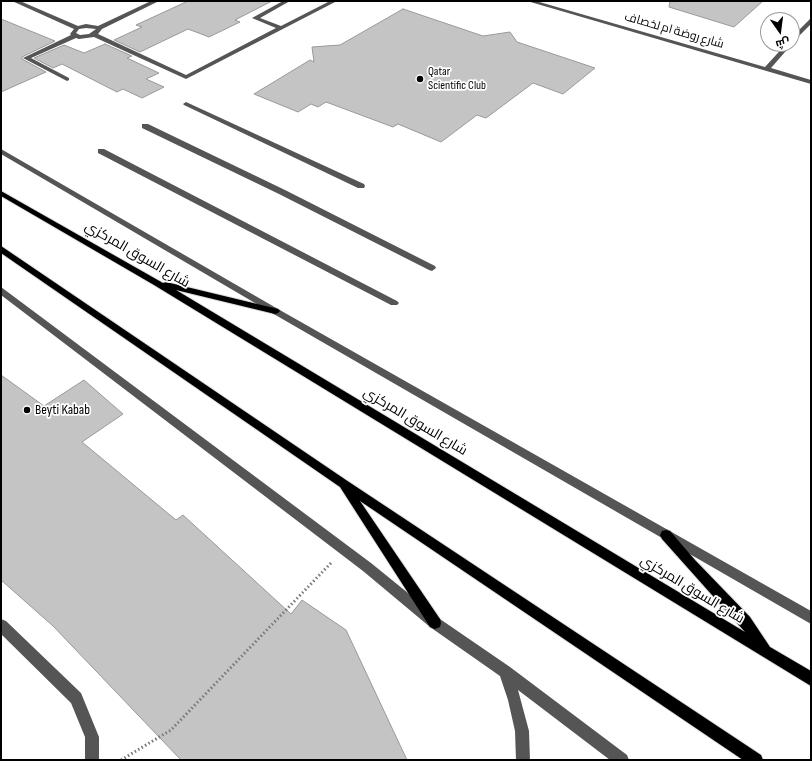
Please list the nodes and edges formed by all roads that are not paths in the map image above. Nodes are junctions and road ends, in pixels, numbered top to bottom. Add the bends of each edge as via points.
1 (15, 1) edge
2 (156, 1) edge
3 (287, 1) edge
4 (334, 1) edge
5 (530, 1) edge
6 (811, 20) edge
7 (77, 28) junction
8 (99, 28) junction
9 (281, 28) junction
10 (800, 32) edge
11 (95, 35) junction
12 (75, 36) junction
13 (782, 52) edge
14 (767, 69) junction
15 (67, 79) dead end
16 (811, 82) edge
17 (186, 104) dead end
18 (146, 126) dead end
19 (101, 150) dead end
20 (1, 151) edge
21 (361, 186) dead end
22 (1, 193) edge
23 (1, 249) edge
24 (1, 256) edge
25 (15, 258) junction
26 (432, 268) dead end
27 (157, 283) junction
28 (1, 290) edge
29 (394, 303) dead end
30 (275, 311) junction
31 (342, 483) junction
32 (666, 535) junction
33 (811, 618) edge
34 (435, 623) junction
35 (1, 625) edge
36 (768, 653) junction
37 (505, 672) junction
38 (811, 679) edge
39 (92, 760) edge
40 (523, 760) edge
41 (622, 760) edge
42 (756, 760) edge

1 - 7 street
2 - 8 street
3 - 9 street via 255,18
4 - 9 street
5 - 14 street, شارع روضة ام لخصاف
6 - 10 street
7 - 8 street
7 - 12 street via 74,31
8 - 11 street
9 - 11 street via 186,77
11 - 12 street
12 - 15 street via 26,58
13 - 14 street
14 - 16 street, شارع روضة ام لخصاف
17 - 21 street
18 - 26 street
19 - 29 street
20 - 30 street, شارع السوق المركزي
22 - 27 main road, شارع السوق المركزي
23 - 25 main road
24 - 25 main road
25 - 31 main road
27 - 30 main road
27 - 36 main road, شارع السوق المركزي
28 - 34 street via 344,549
30 - 32 street, شارع السوق المركزي
31 - 34 main road
31 - 42 main road
32 - 33 street, شارع السوق المركزي
32 - 36 main road via 745,621
34 - 37 street
35 - 39 street via 76,698 92,737
36 - 38 main road, شارع السوق المركزي
37 - 40 street via 522,731
37 - 41 street

